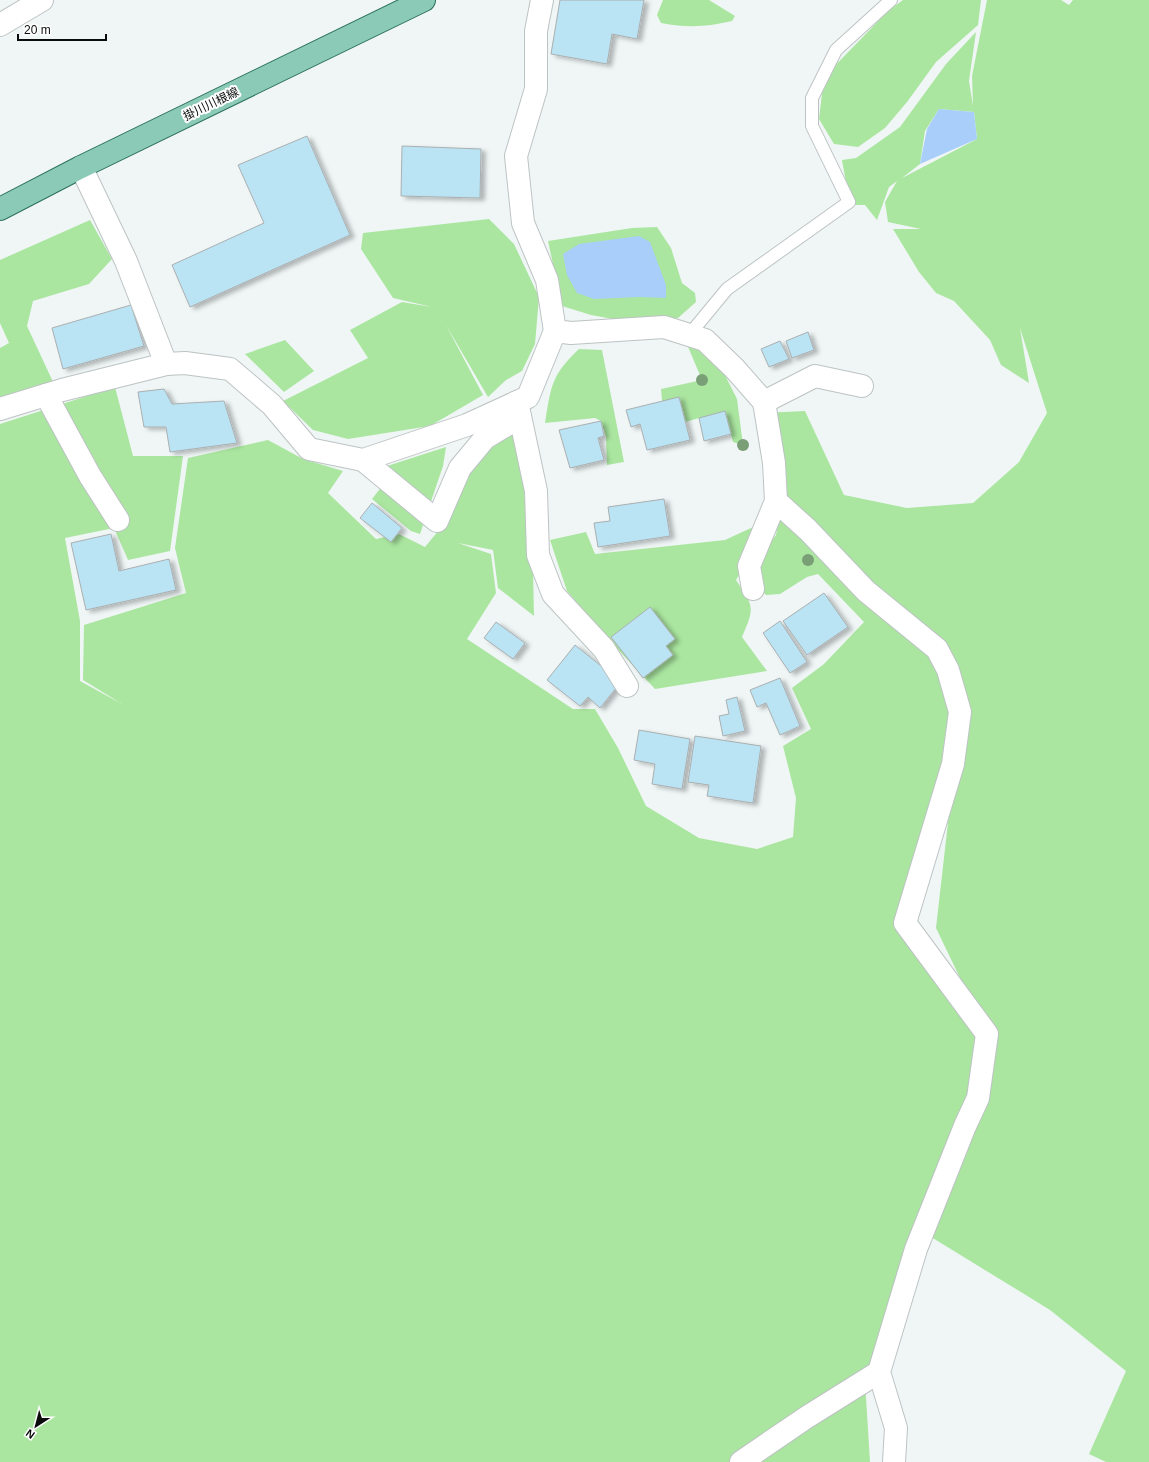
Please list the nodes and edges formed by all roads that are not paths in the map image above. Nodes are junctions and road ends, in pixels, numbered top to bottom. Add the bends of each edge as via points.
1 (42, 0) edge
2 (424, 0) edge
3 (542, 0) edge
4 (891, 0) edge
5 (0, 25) edge
6 (81, 167) junction
7 (0, 209) edge
8 (556, 331) junction
9 (689, 335) junction
10 (166, 364) junction
11 (862, 386) dead end
12 (46, 395) junction
13 (764, 402) junction
14 (519, 409) junction
15 (0, 410) edge
16 (363, 460) junction
17 (776, 501) junction
18 (118, 520) dead end
19 (753, 589) dead end
20 (627, 686) dead end
21 (879, 1372) junction
22 (742, 1462) edge
23 (894, 1462) edge

1 - 5 street
2 - 6 main road, 掛川川根線
3 - 8 street via 536,31 536,89 516,156 523,224 547,280
4 - 9 lane via 836,50 812,98 812,126 849,202 727,289
6 - 7 main road, 掛川川根線
6 - 10 street via 126,261
8 - 9 street via 571,333 664,327
8 - 14 street via 528,397
9 - 13 street via 705,340
10 - 12 street
10 - 16 street via 186,363 230,369 272,405 309,450
11 - 13 street via 815,376
12 - 15 street
12 - 18 street via 90,476
13 - 17 street via 774,463
14 - 16 street
14 - 16 street via 485,438 460,468 437,521
14 - 20 street via 536,490 538,555 553,594 604,649
17 - 19 street via 749,566
17 - 21 street via 808,530 866,591 937,649 948,670 960,712 953,764 905,923 987,1034 978,1098 916,1249
21 - 22 street
21 - 23 street via 896,1428

